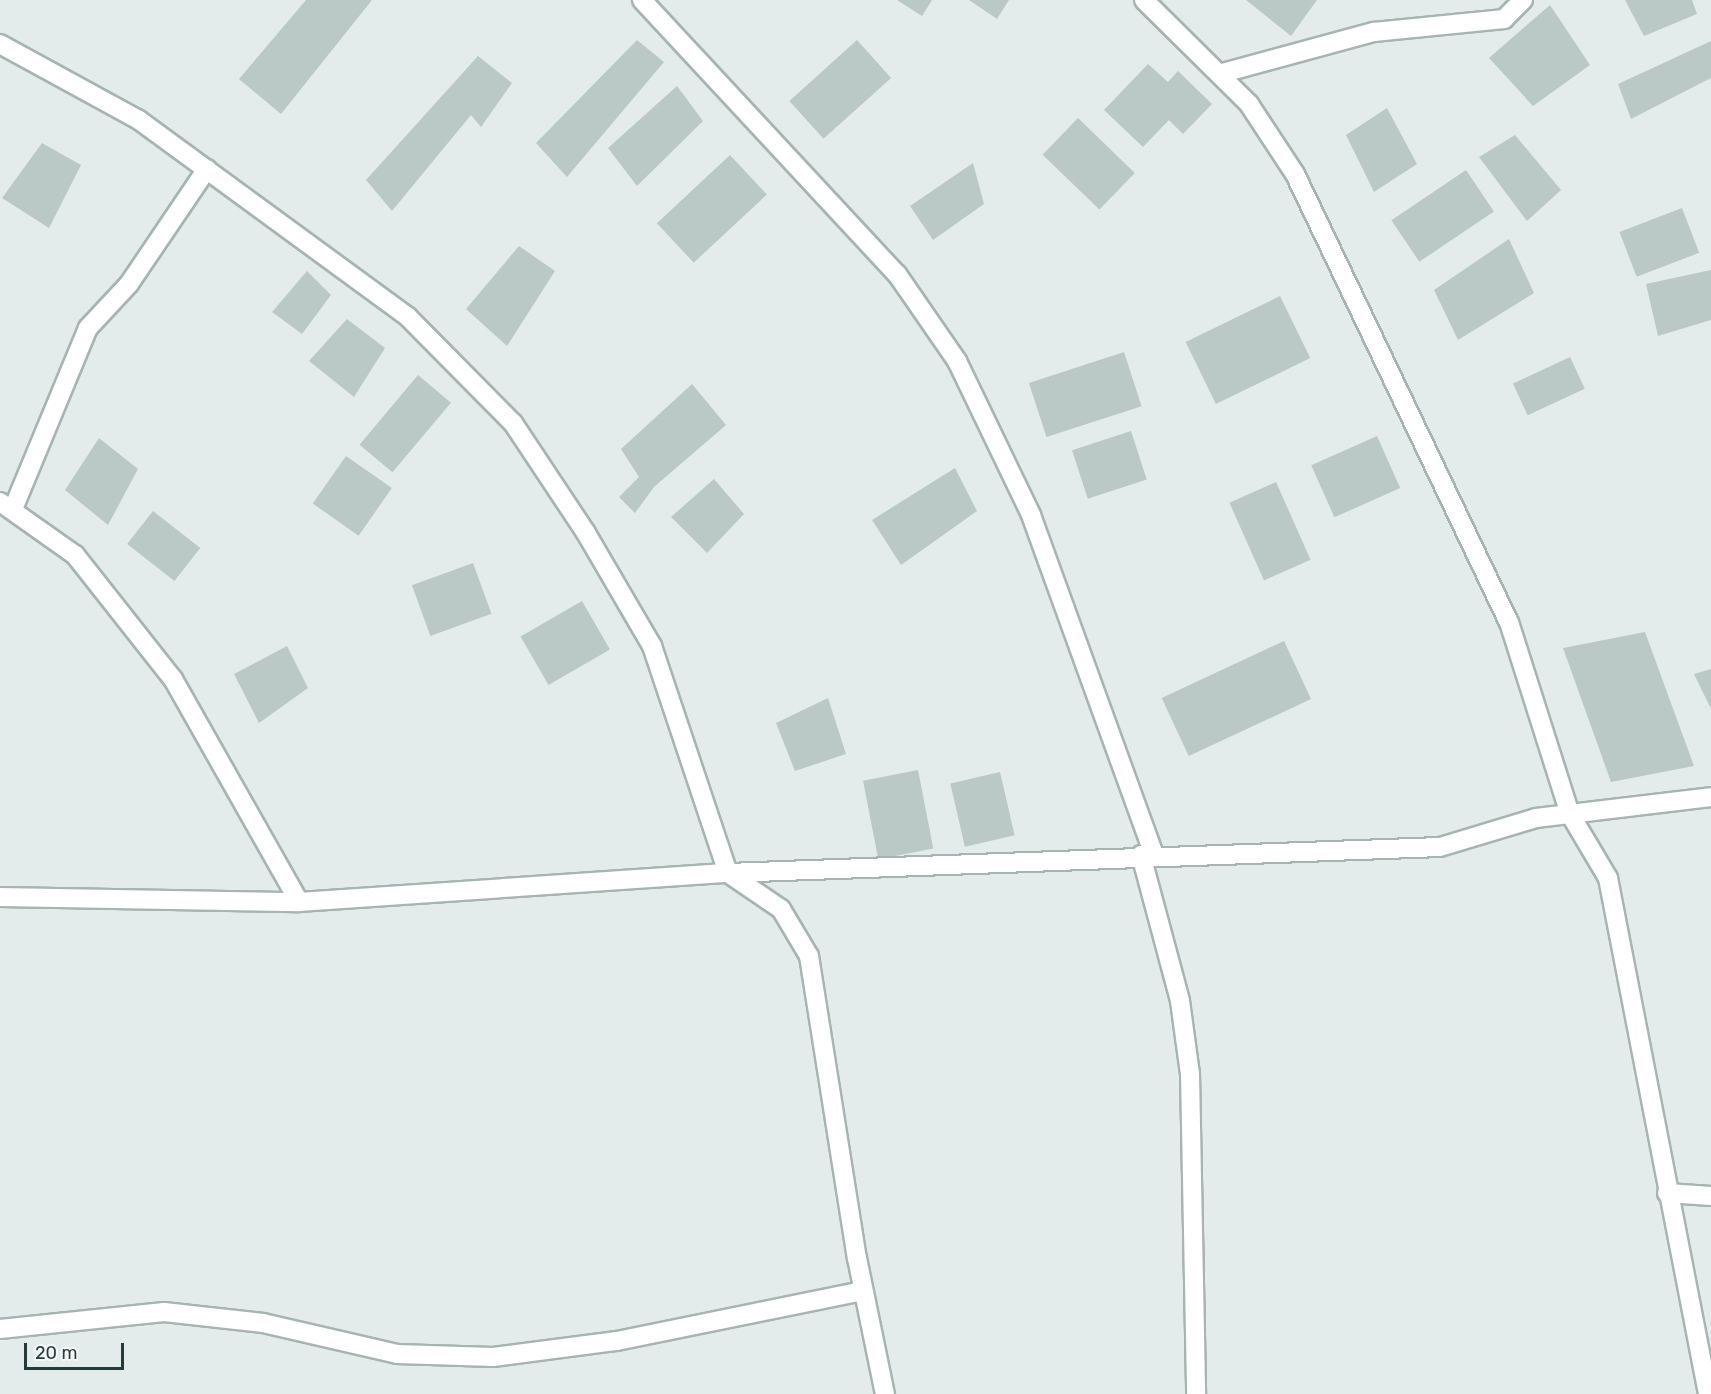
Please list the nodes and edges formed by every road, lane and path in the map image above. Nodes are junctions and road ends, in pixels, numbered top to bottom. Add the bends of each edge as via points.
1 (642, 0) edge
2 (1144, 0) edge
3 (1523, 0) edge
4 (0, 44) edge
5 (1219, 74) junction
6 (207, 170) junction
7 (6, 506) edge
8 (1711, 797) edge
9 (1570, 814) junction
10 (1147, 855) junction
11 (728, 873) junction
12 (0, 897) edge
13 (299, 902) junction
14 (1667, 1193) junction
15 (1711, 1196) edge
16 (863, 1291) junction
17 (0, 1329) edge
18 (885, 1394) edge
19 (1196, 1394) edge
20 (1708, 1394) edge

1 - 10 street via 897,274 957,361 1031,515
2 - 5 street
3 - 5 street via 1504,19 1374,32
4 - 6 street via 139,120
5 - 9 street via 1249,104 1294,174 1509,622
6 - 7 street via 129,284 88,328
6 - 11 street via 408,317 513,423 586,532 652,646
7 - 13 street via 75,555 173,679
8 - 9 street
9 - 10 street via 1536,818 1440,846
9 - 14 street via 1608,878
10 - 11 street
10 - 19 street via 1180,1001 1190,1074
11 - 13 street
11 - 16 street via 781,909 809,956
12 - 13 street
14 - 15 street
14 - 20 street
16 - 17 street via 617,1341 493,1357 397,1354 263,1323 164,1312
16 - 18 street

